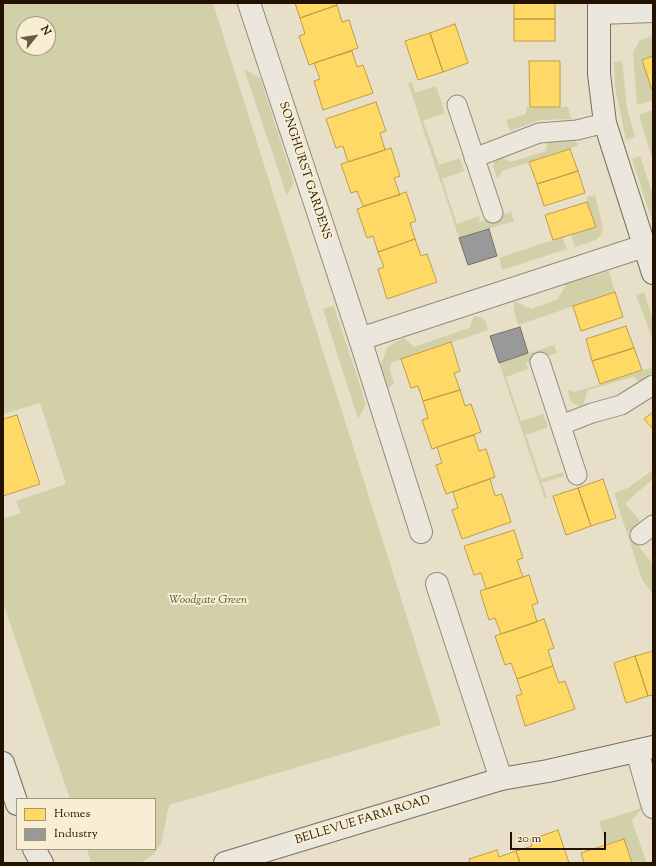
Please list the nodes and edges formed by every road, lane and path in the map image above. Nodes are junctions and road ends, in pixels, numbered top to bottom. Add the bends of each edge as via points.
1 (249, 3) edge
2 (599, 8) edge
3 (653, 11) edge
4 (457, 105) dead end
5 (605, 123) junction
6 (474, 158) junction
7 (493, 213) dead end
8 (644, 246) junction
9 (653, 273) edge
10 (360, 339) junction
11 (540, 362) dead end
12 (653, 385) edge
13 (561, 425) junction
14 (577, 475) dead end
15 (421, 532) dead end
16 (437, 584) dead end
17 (645, 749) edge
18 (3, 762) edge
19 (501, 779) junction
20 (16, 801) edge
21 (653, 807) edge
22 (35, 850) edge
23 (42, 863) edge
24 (225, 863) edge

1 - 10 street, SONGHURST GARDENS
2 - 3 street
2 - 5 street via 599,74
4 - 6 lane
5 - 6 lane via 577,130 539,133
5 - 8 street
6 - 7 lane
8 - 9 street
8 - 10 street
10 - 15 street, SONGHURST GARDENS
11 - 13 lane
12 - 13 lane via 621,405
13 - 14 lane
16 - 19 street
17 - 19 street, BELLEVUE FARM ROAD
17 - 21 street
18 - 20 street
19 - 24 street, BELLEVUE FARM ROAD
22 - 23 street

